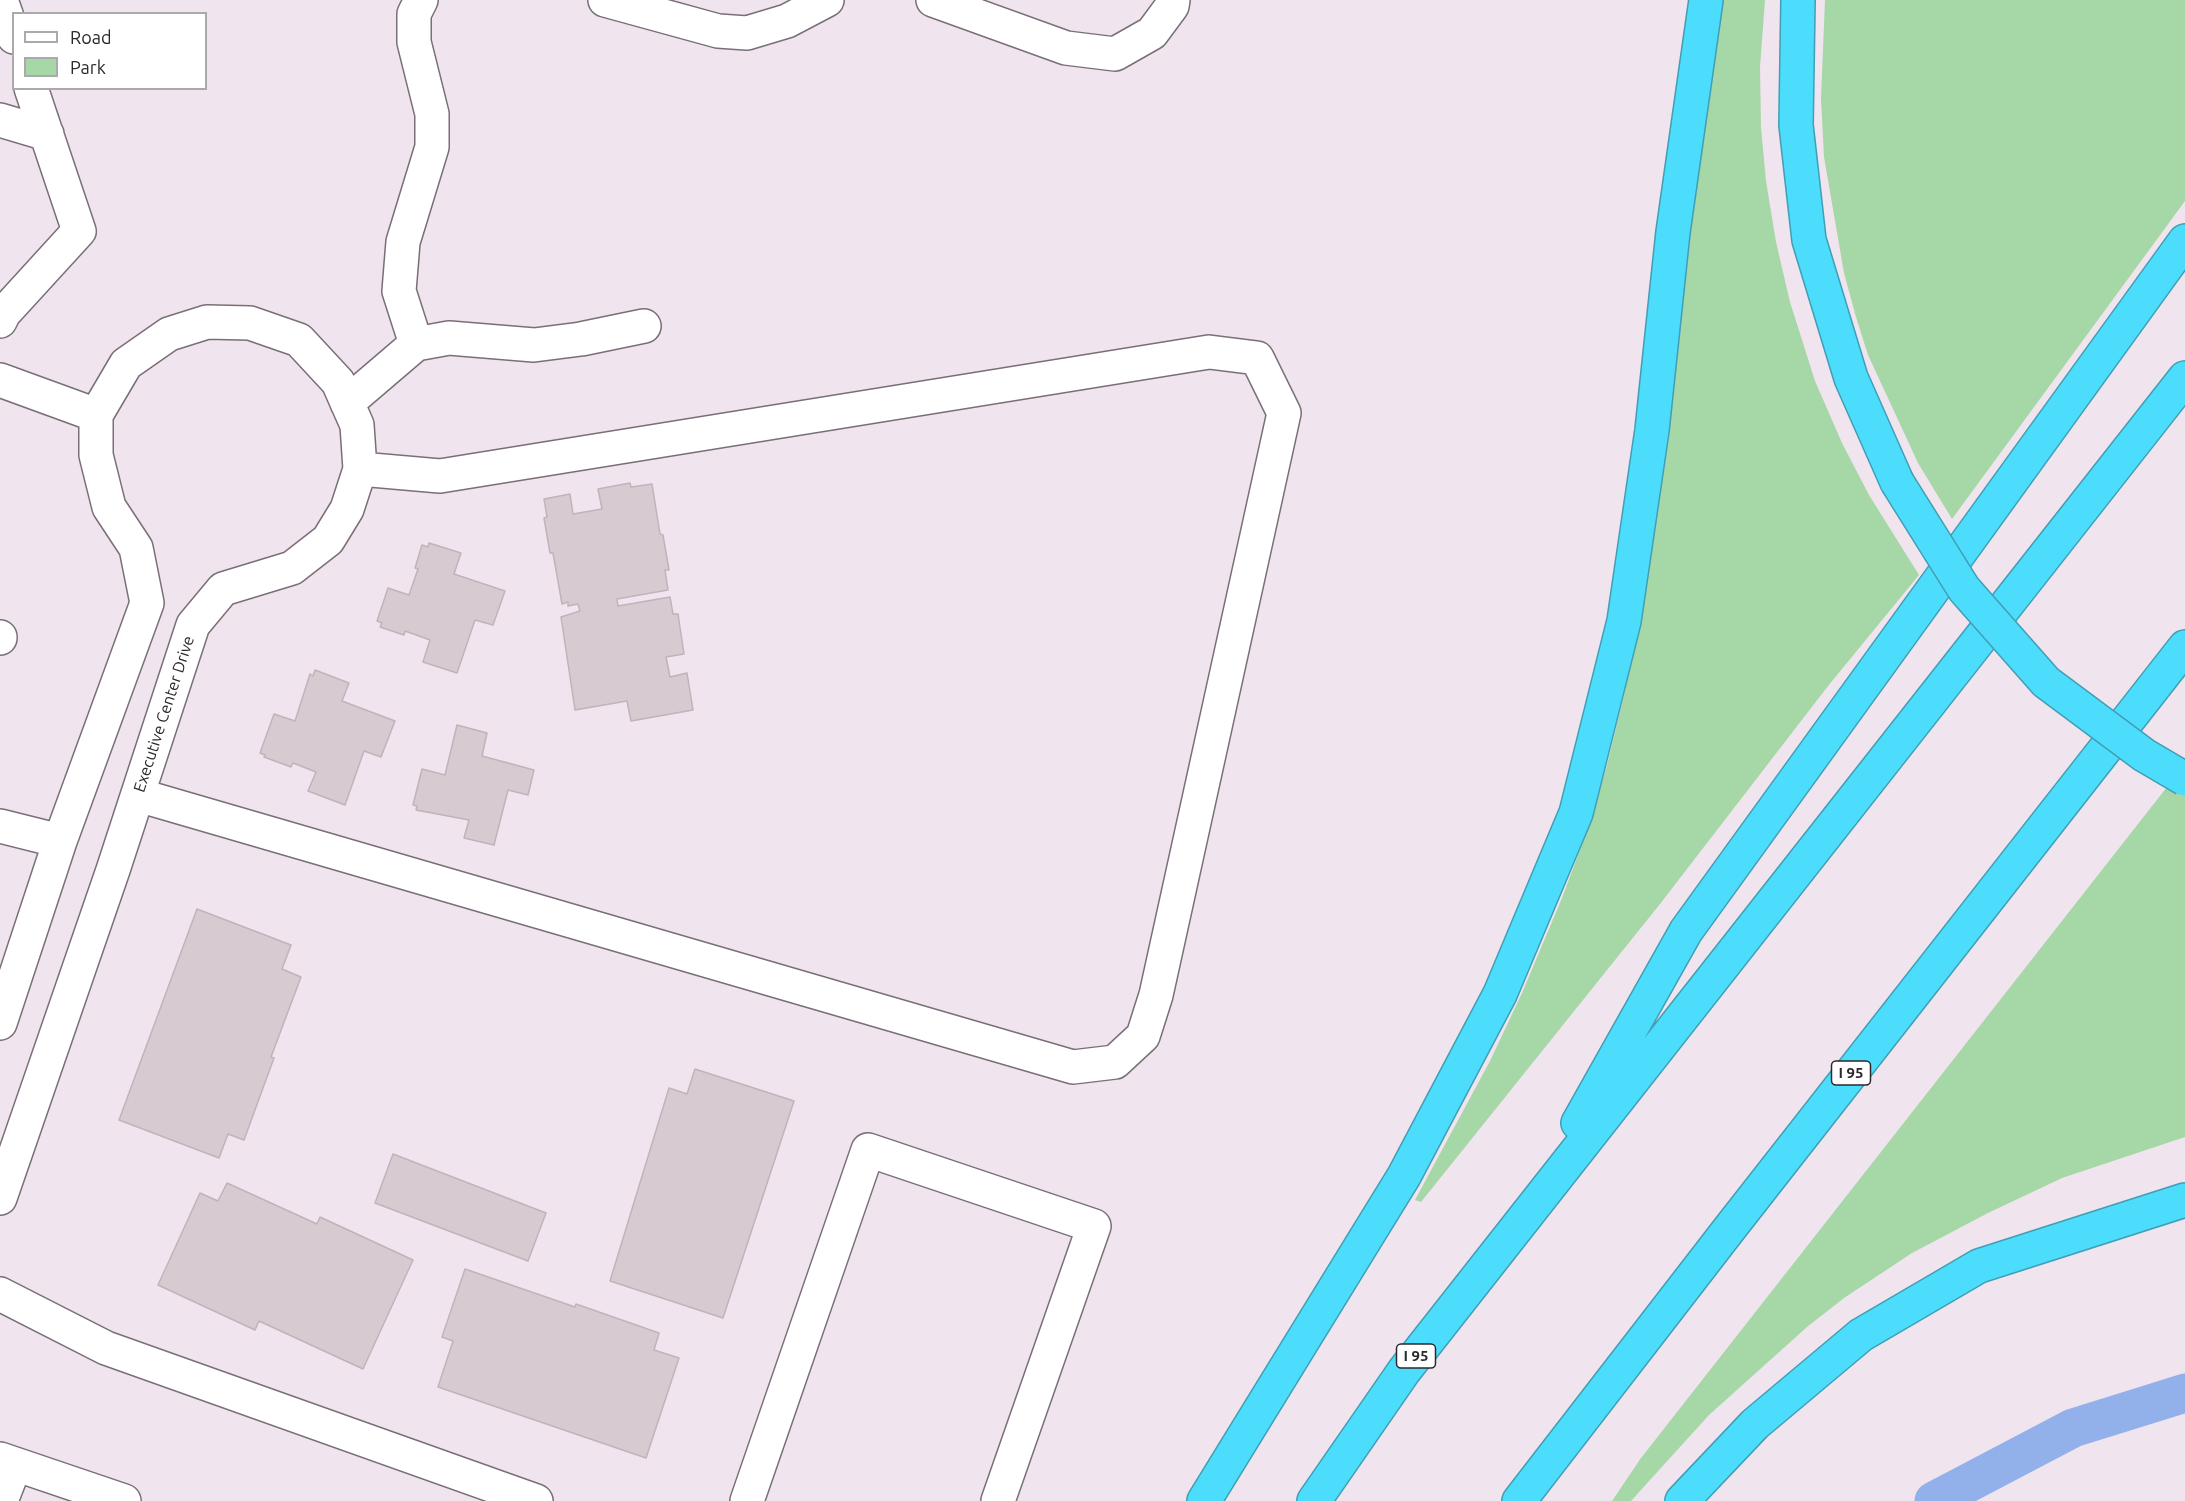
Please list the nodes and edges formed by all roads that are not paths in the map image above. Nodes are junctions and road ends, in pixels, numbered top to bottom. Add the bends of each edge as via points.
1 (1, 0) edge
2 (421, 0) edge
3 (605, 0) edge
4 (827, 0) edge
5 (933, 0) edge
6 (1173, 0) edge
7 (1706, 0) edge
8 (1798, 0) edge
9 (12, 31) edge
10 (32, 90) edge
11 (0, 120) edge
12 (47, 134) junction
13 (2185, 241) edge
14 (0, 321) edge
15 (644, 326) dead end
16 (416, 344) junction
17 (2185, 378) edge
18 (0, 380) edge
19 (348, 403) junction
20 (96, 415) junction
21 (360, 469) junction
22 (2185, 647) edge
23 (2185, 779) edge
24 (138, 795) junction
25 (0, 826) edge
26 (60, 841) junction
27 (0, 1023) edge
28 (0, 1198) edge
29 (2185, 1200) edge
30 (1526, 1216) junction
31 (0, 1294) edge
32 (7, 1462) edge
33 (1, 1501) edge
34 (124, 1501) edge
35 (536, 1501) edge
36 (747, 1501) edge
37 (998, 1501) edge
38 (1204, 1501) edge
39 (1314, 1501) edge
40 (1519, 1501) edge
41 (1682, 1501) edge

1 - 9 street
2 - 16 street via 414,14 414,42 432,114 432,147 403,242 399,291
3 - 4 street via 718,31 747,33 787,21
5 - 6 street via 1066,48 1115,54 1152,33
7 - 38 highway via 1624,621 1576,813 1500,994 1404,1176
8 - 23 highway, bridge via 1796,125 1809,240 1851,378 1897,482 1964,589 2046,682 2144,755
10 - 12 street
11 - 12 street
12 - 14 street via 79,231
13 - 30 highway via 1686,931
15 - 16 street via 534,345 448,338
16 - 19 street
17 - 30 highway, I 95
18 - 20 street
19 - 20 street, Executive Center Drive via 338,382 299,340 250,323 207,322 169,334 126,364
19 - 21 street, Executive Center Drive via 357,425
20 - 26 street via 96,454 109,507 136,548 147,603
21 - 24 street, Executive Center Drive via 347,509 328,540 292,568 223,589 193,625
21 - 24 street via 440,476 1209,352 1257,358 1284,413 1156,995 1143,1036 1115,1062 1073,1067
22 - 40 highway, I 95
24 - 28 street, Executive Center Drive
25 - 26 street
26 - 27 street
29 - 41 highway via 1979,1266 1861,1335 1755,1424
30 - 39 highway, I 95 via 1404,1371
31 - 35 street via 106,1348
32 - 33 street
32 - 34 street
36 - 37 street via 868,1150 1094,1226

